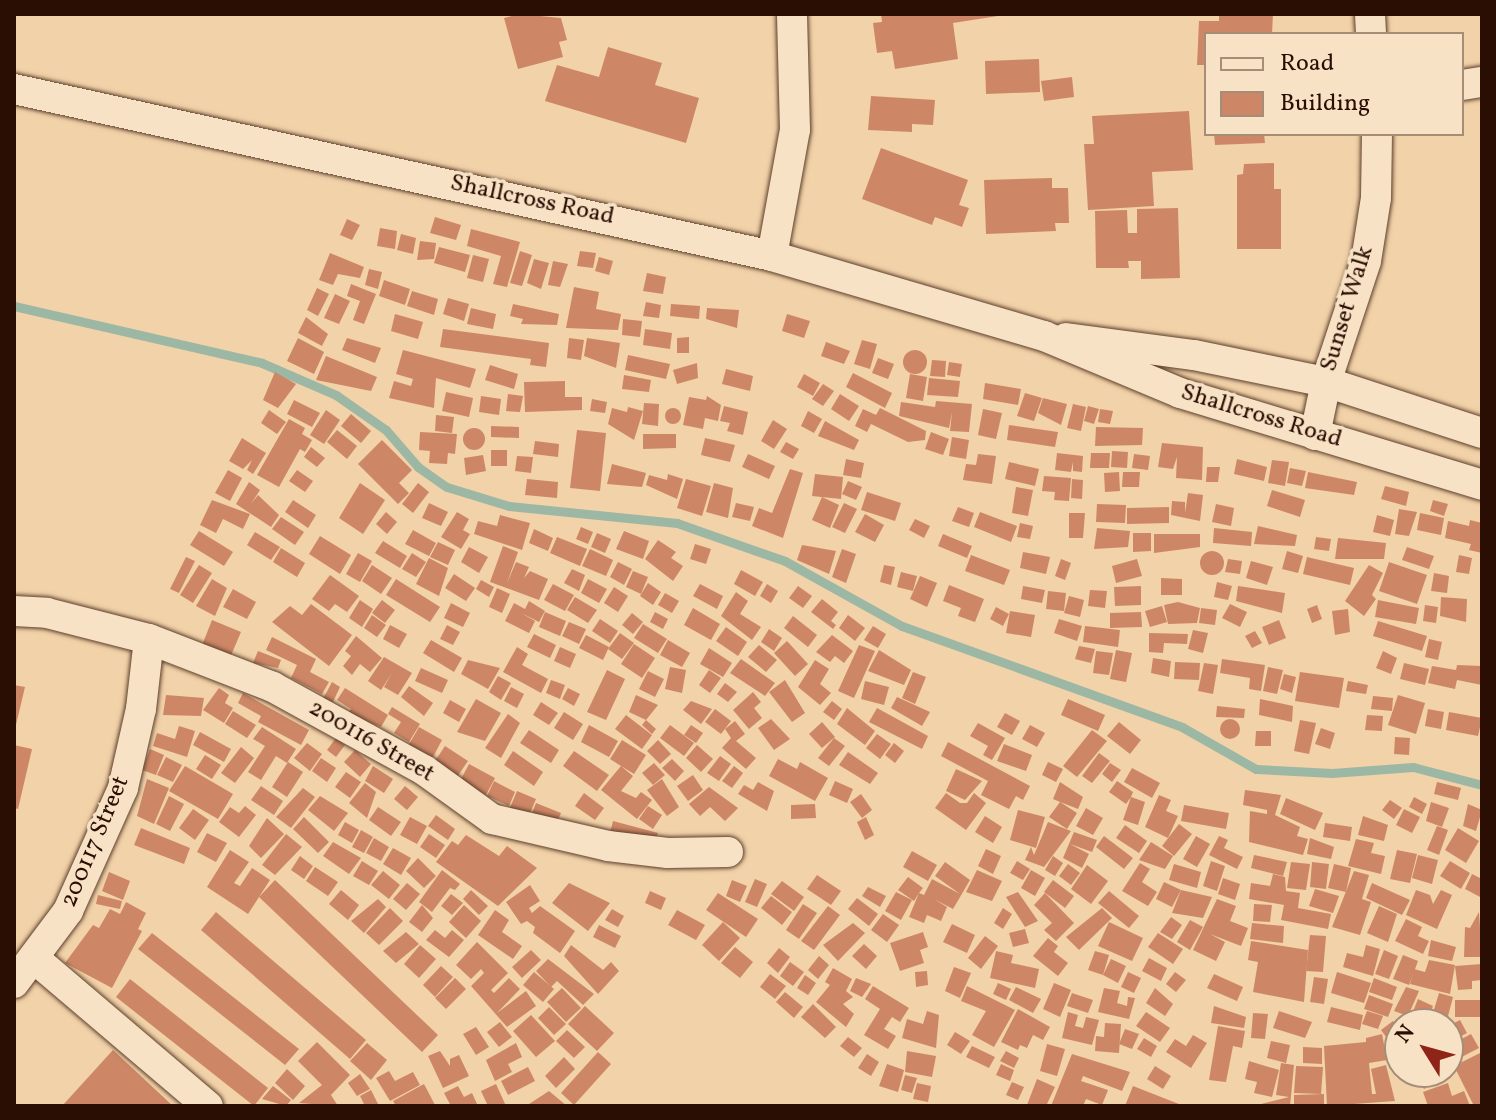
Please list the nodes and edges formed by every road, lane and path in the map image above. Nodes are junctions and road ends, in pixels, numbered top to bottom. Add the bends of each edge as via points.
1 (792, 14) edge
2 (14, 89) edge
3 (1377, 136) edge
4 (772, 256) junction
5 (1044, 336) junction
6 (1326, 382) junction
7 (1482, 433) edge
8 (1315, 435) junction
9 (1482, 485) edge
10 (14, 611) edge
11 (149, 639) junction
12 (728, 852) dead end
13 (35, 959) junction
14 (14, 983) edge
15 (208, 1106) edge

1 - 4 street via 795,130
2 - 4 street, Shallcross Road
3 - 6 street, Sunset Walk via 1376,198 1366,261
4 - 5 street, Shallcross Road
5 - 6 street, Shallcross Road via 1194,355
5 - 8 street, Shallcross Road via 1119,371
6 - 7 street, Shallcross Road
6 - 8 street, Sunset Walk
8 - 9 street, Shallcross Road
10 - 11 street, 200116 Street via 47,613
11 - 12 street, 200116 Street via 273,687 343,722 492,819 608,846
11 - 13 street, 200117 Street via 141,709 123,788 68,911
13 - 14 street, 200117 Street
13 - 15 street

